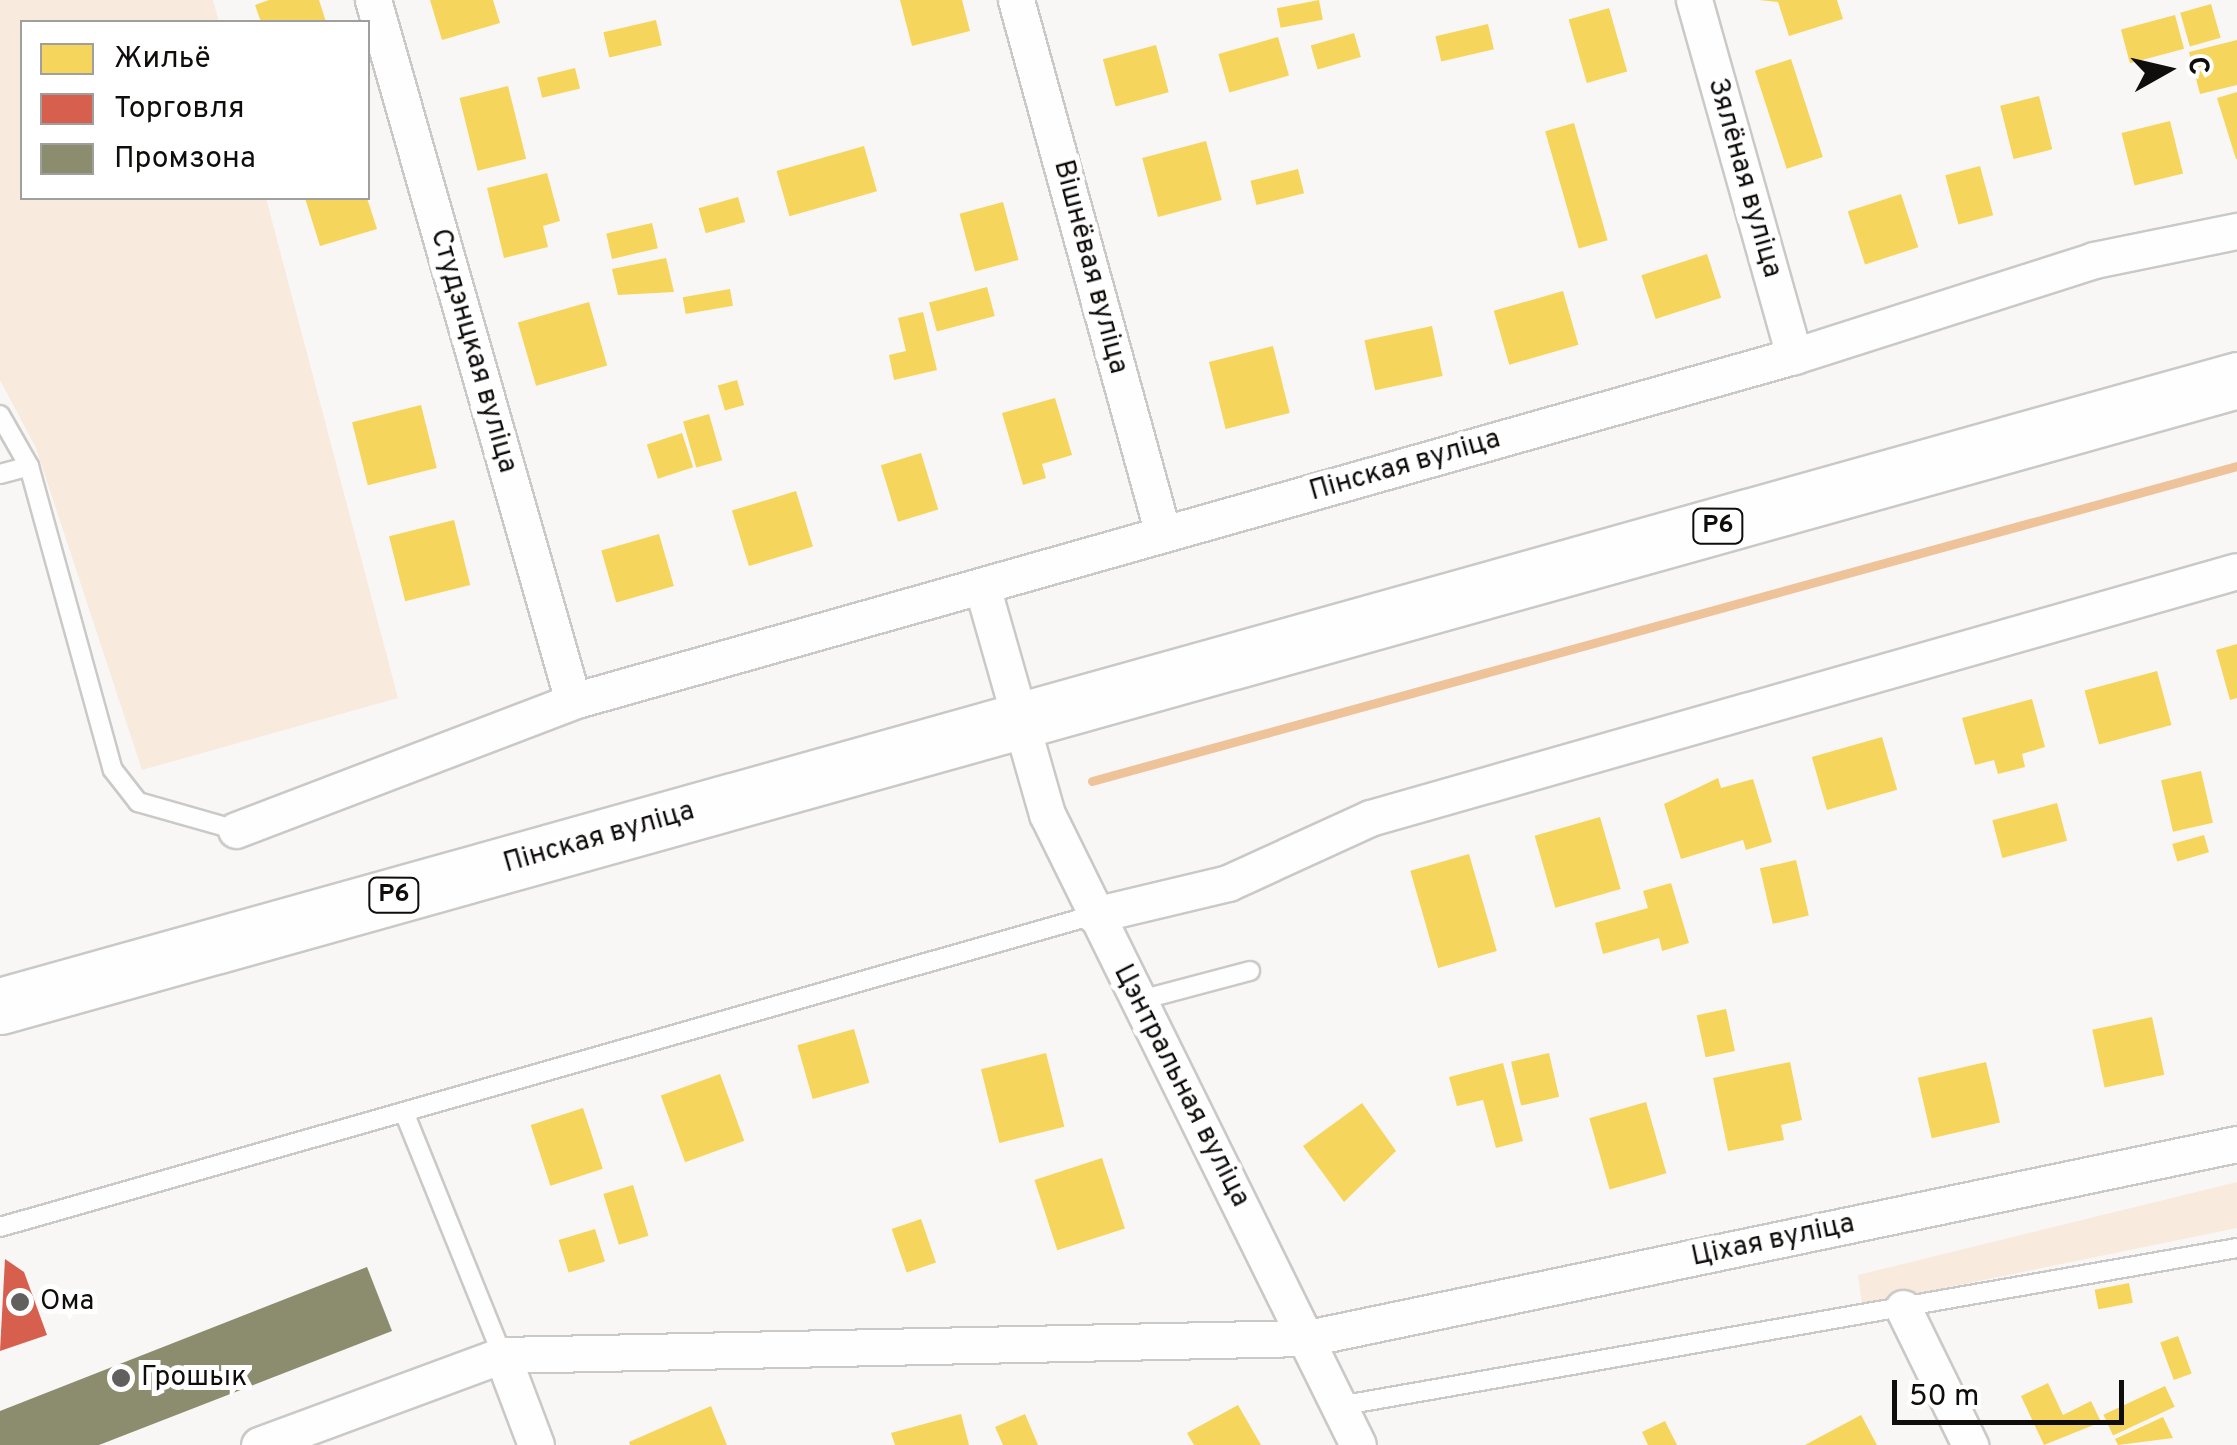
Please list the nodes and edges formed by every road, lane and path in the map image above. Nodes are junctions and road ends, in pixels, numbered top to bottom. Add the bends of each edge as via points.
1 (373, 0) edge
2 (1016, 0) edge
3 (1694, 0) edge
4 (2237, 231) edge
5 (1794, 356) junction
6 (2237, 380) edge
7 (0, 415) edge
8 (29, 466) junction
9 (0, 474) edge
10 (1164, 534) junction
11 (2237, 571) edge
12 (982, 586) junction
13 (573, 701) junction
14 (1015, 722) junction
15 (236, 830) joint
16 (1094, 915) junction
17 (1250, 971) dead end
18 (1137, 1000) junction
19 (0, 1006) edge
20 (406, 1117) junction
21 (2237, 1144) edge
22 (0, 1227) edge
23 (2237, 1248) edge
24 (1903, 1308) junction
25 (1308, 1338) junction
26 (502, 1355) junction
27 (1339, 1406) junction
28 (259, 1445) edge
29 (536, 1445) edge
30 (1358, 1445) edge
31 (1970, 1445) edge

1 - 13 street, Студэнцкая вуліца
2 - 10 street, Вішнёвая вуліца
3 - 5 street, Зялёная вуліца
4 - 5 street, Пінская вуліца via 2094,260
5 - 10 street, Пінская вуліца
6 - 14 main road, Пінская вуліца / Р6
7 - 8 lane
8 - 9 lane
8 - 15 lane via 114,770 138,802 180,821
10 - 12 street, Пінская вуліца
11 - 16 street via 1389,812 1228,884
12 - 13 street, Пінская вуліца
12 - 14 street, Цэнтральная вуліца
13 - 15 street, Пінская вуліца
14 - 16 street, Цэнтральная вуліца
14 - 19 main road, Пінская вуліца / Р6
16 - 18 street, Цэнтральная вуліца
16 - 20 lane
17 - 18 lane
18 - 25 street, Цэнтральная вуліца
20 - 22 lane
20 - 26 lane
21 - 25 street, Ціхая вуліца
23 - 24 lane
24 - 27 lane
24 - 31 street
25 - 26 street, Ціхая вуліца
25 - 27 street, Цэнтральная вуліца
26 - 28 street, Ціхая вуліца
26 - 29 street
27 - 30 street, Цэнтральная вуліца

